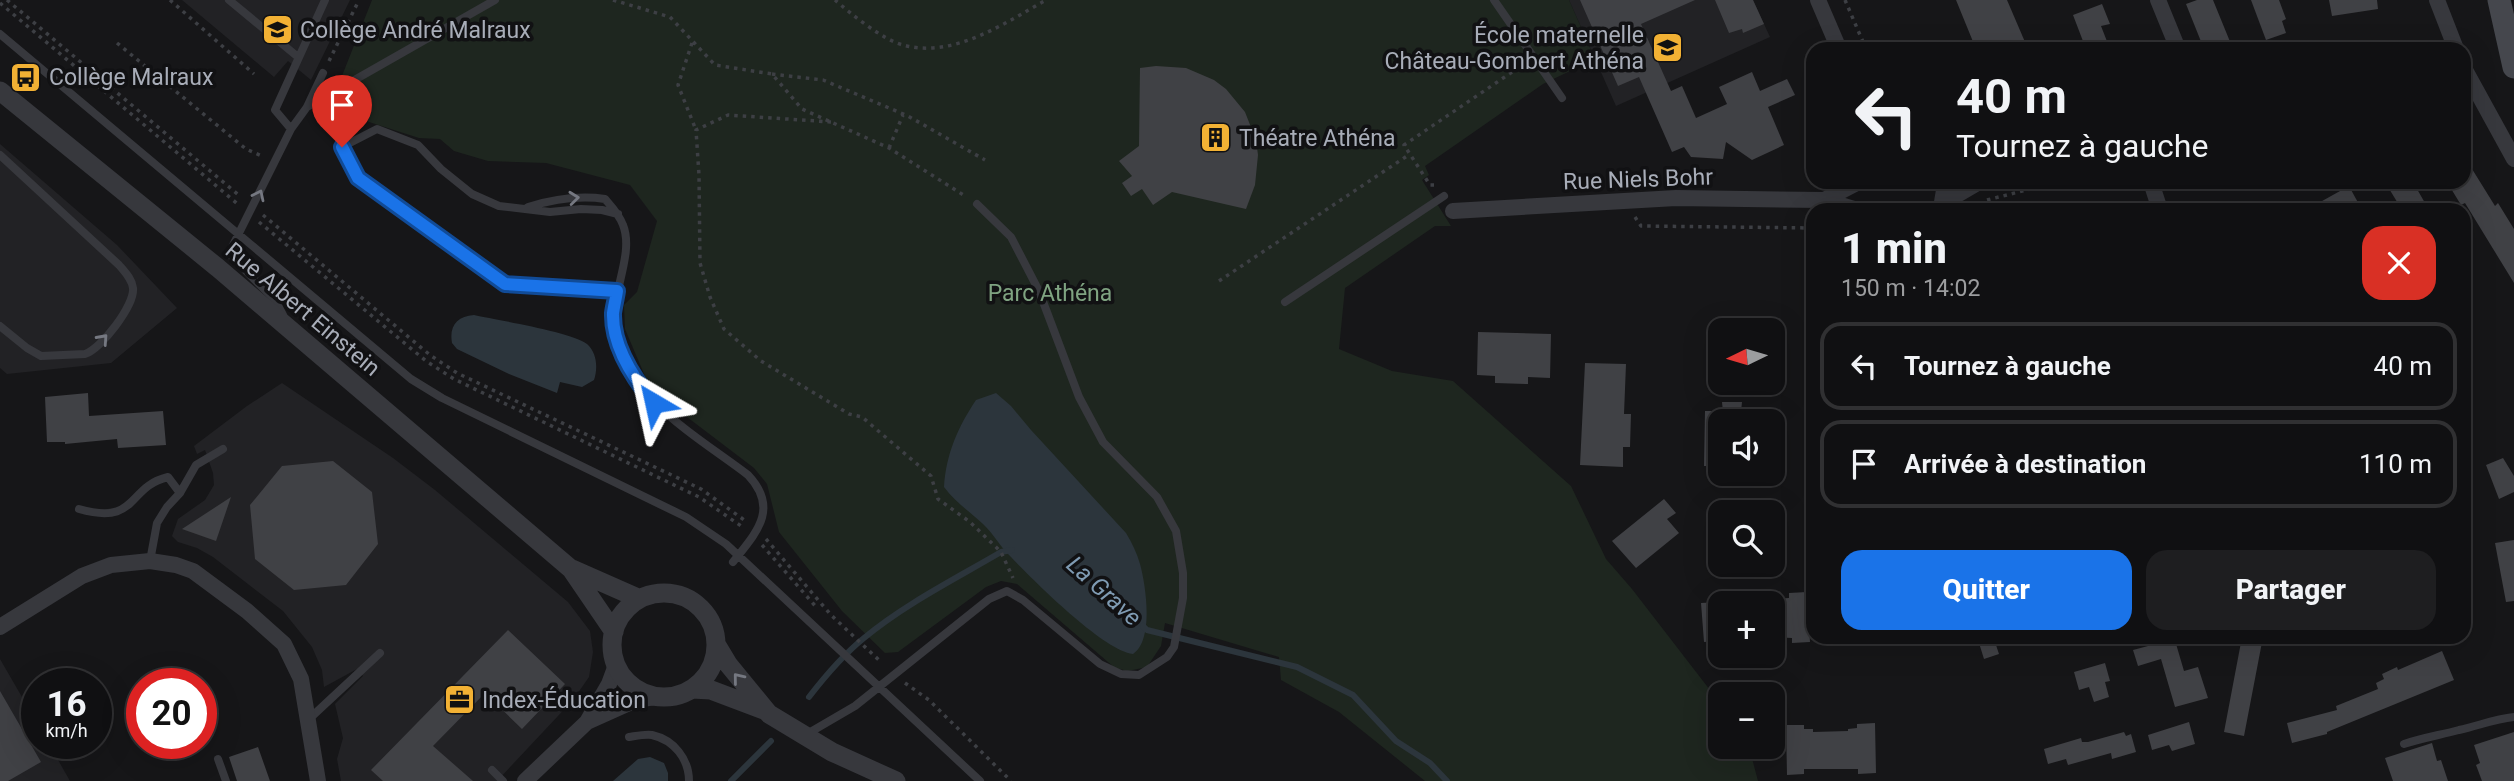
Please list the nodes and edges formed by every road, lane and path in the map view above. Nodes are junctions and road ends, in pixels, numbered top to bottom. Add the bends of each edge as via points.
1 (7, 0) edge
2 (170, 0) edge
3 (229, 0) edge
4 (325, 0) edge
5 (359, 0) edge
6 (495, 0) edge
7 (613, 0) edge
8 (835, 0) edge
9 (1046, 0) edge
10 (1494, 0) edge
11 (1818, 0) edge
12 (1845, 0) edge
13 (2158, 0) edge
14 (2437, 0) edge
15 (2499, 0) edge
16 (0, 4) edge
17 (0, 34) edge
18 (692, 42) junction
19 (1836, 42) edge
20 (1863, 42) edge
21 (2175, 42) edge
22 (2452, 42) edge
23 (117, 43) dead end
24 (298, 57) junction
25 (1534, 57) junction
26 (2514, 67) edge
27 (323, 73) joint
28 (254, 74) dead end
29 (772, 74) junction
30 (2471, 81) edge
31 (0, 91) edge
32 (1562, 98) dead end
33 (307, 107) junction
34 (903, 115) junction
35 (831, 122) junction
36 (291, 129) junction
37 (696, 130) junction
38 (889, 149) junction
39 (0, 155) edge
40 (1410, 155) junction
41 (268, 159) dead end
42 (2514, 159) edge
43 (985, 160) dead end
44 (1436, 185) dead end
45 (1845, 189) edge
46 (1969, 189) edge
47 (2030, 189) edge
48 (1444, 197) dead end
49 (1625, 200) junction
50 (1824, 200) junction
51 (1982, 201) dead end
52 (247, 202) dead end
53 (1834, 203) edge
54 (1948, 203) edge
55 (977, 204) joint
56 (245, 211) dead end
57 (1453, 211) dead end
58 (260, 213) dead end
59 (254, 218) dead end
60 (1806, 228) edge
61 (239, 236) junction
62 (1219, 281) dead end
63 (617, 291) junction
64 (1285, 302) dead end
65 (0, 327) edge
66 (293, 333) junction
67 (223, 449) dead end
68 (180, 493) junction
69 (79, 509) dead end
70 (758, 530) junction
71 (747, 531) dead end
72 (763, 545) dead end
73 (735, 559) junction
74 (150, 561) junction
75 (571, 569) junction
76 (639, 599) junction
77 (1023, 600) junction
78 (829, 617) junction
79 (0, 627) edge
80 (614, 632) junction
81 (716, 644) junction
82 (380, 653) dead end
83 (881, 662) dead end
84 (616, 665) junction
85 (876, 665) dead end
86 (894, 675) junction
87 (879, 687) junction
88 (692, 690) junction
89 (655, 696) junction
90 (764, 710) junction
91 (2514, 717) edge
92 (308, 720) junction
93 (587, 722) junction
94 (804, 736) junction
95 (629, 737) dead end
96 (2404, 744) dead end
97 (218, 759) dead end
98 (492, 770) dead end
99 (226, 781) edge
100 (318, 781) edge
101 (503, 781) edge
102 (525, 781) edge
103 (689, 781) edge
104 (896, 781) edge
105 (980, 781) edge
106 (1011, 781) edge

1 - 52 path
2 - 28 path
3 - 24 lane
4 - 24 lane
5 - 27 path
6 - 33 lane
7 - 18 path via 670,17
8 - 9 path via 901,45 922,48 973,38
10 - 25 lane
11 - 19 street
12 - 20 path
13 - 21 street
14 - 22 street
15 - 26 main road
16 - 56 path
17 - 61 lane
18 - 29 path via 715,65
18 - 37 path via 678,85
23 - 41 path via 246,149
24 - 36 lane via 275,110
25 - 32 lane
25 - 40 path via 1405,145
27 - 33 lane
29 - 34 path via 823,80
29 - 35 path via 802,109
30 - 42 street
31 - 66 street, Rue Albert Einstein
33 - 36 lane
34 - 38 path
34 - 43 path
35 - 37 path via 728,115
35 - 38 path
61 -> 36 lane
37 - 77 path via 700,263 724,329 761,361 849,414 862,417 931,476 938,499 1000,552
38 - 55 path
65 -> 39 lane via 41,356 91,352 114,328 133,291 119,265
40 - 44 path via 1430,185
40 - 62 path
45 - 50 street, Rue Niels Bohr
46 - 54 street
47 - 51 path
48 - 64 lane
49 - 50 street, Rue Niels Bohr
49 - 57 street, Rue Niels Bohr
49 - 60 path via 1641,226
50 - 53 street, Rue Niels Bohr
55 - 77 lane via 1011,237 1103,442 1157,497 1176,531 1184,573 1174,647 1139,675 1121,674 1100,664
58 - 70 path via 457,373 701,489
59 - 71 path via 426,361 454,379 699,497
61 - 66 lane via 232,257 275,300
61 - 73 lane via 411,379 686,517 726,544
63 -> 63 lane via 505,284 358,178 342,147 377,129 418,145 472,194 499,206 524,208 583,196 605,199 625,227
63 - 70 lane via 615,332 634,377 654,403 757,484 764,513
66 - 75 street, Rue Albert Einstein
67 - 68 lane via 196,465
68 - 69 lane via 168,477 120,512 100,515
68 - 74 lane via 157,523
70 - 73 lane
70 - 78 path
72 - 78 path
73 - 87 lane
74 - 79 street via 111,565 82,576
74 - 92 street via 176,565 206,579 284,644 301,679
75 - 76 street, Rue Albert Einstein
75 - 80 street, Rue Albert Einstein
76 - 80 street via 619,618
76 - 81 street via 667,593 692,601 705,612
77 - 86 lane via 1001,592
78 - 83 path
80 - 84 street
81 - 88 street via 714,662
90 -> 81 street
82 - 92 lane
84 - 89 street via 625,680
84 - 93 street
85 - 86 path
86 - 87 lane
86 - 106 path via 929,700
87 - 94 lane
87 - 105 lane
88 - 89 street
88 - 90 street via 711,691
89 - 93 street
90 - 94 street
91 - 96 lane
92 - 100 street
93 - 102 street
94 - 104 street
95 - 103 lane via 650,734 667,741 684,757
97 - 99 lane
98 - 101 lane

